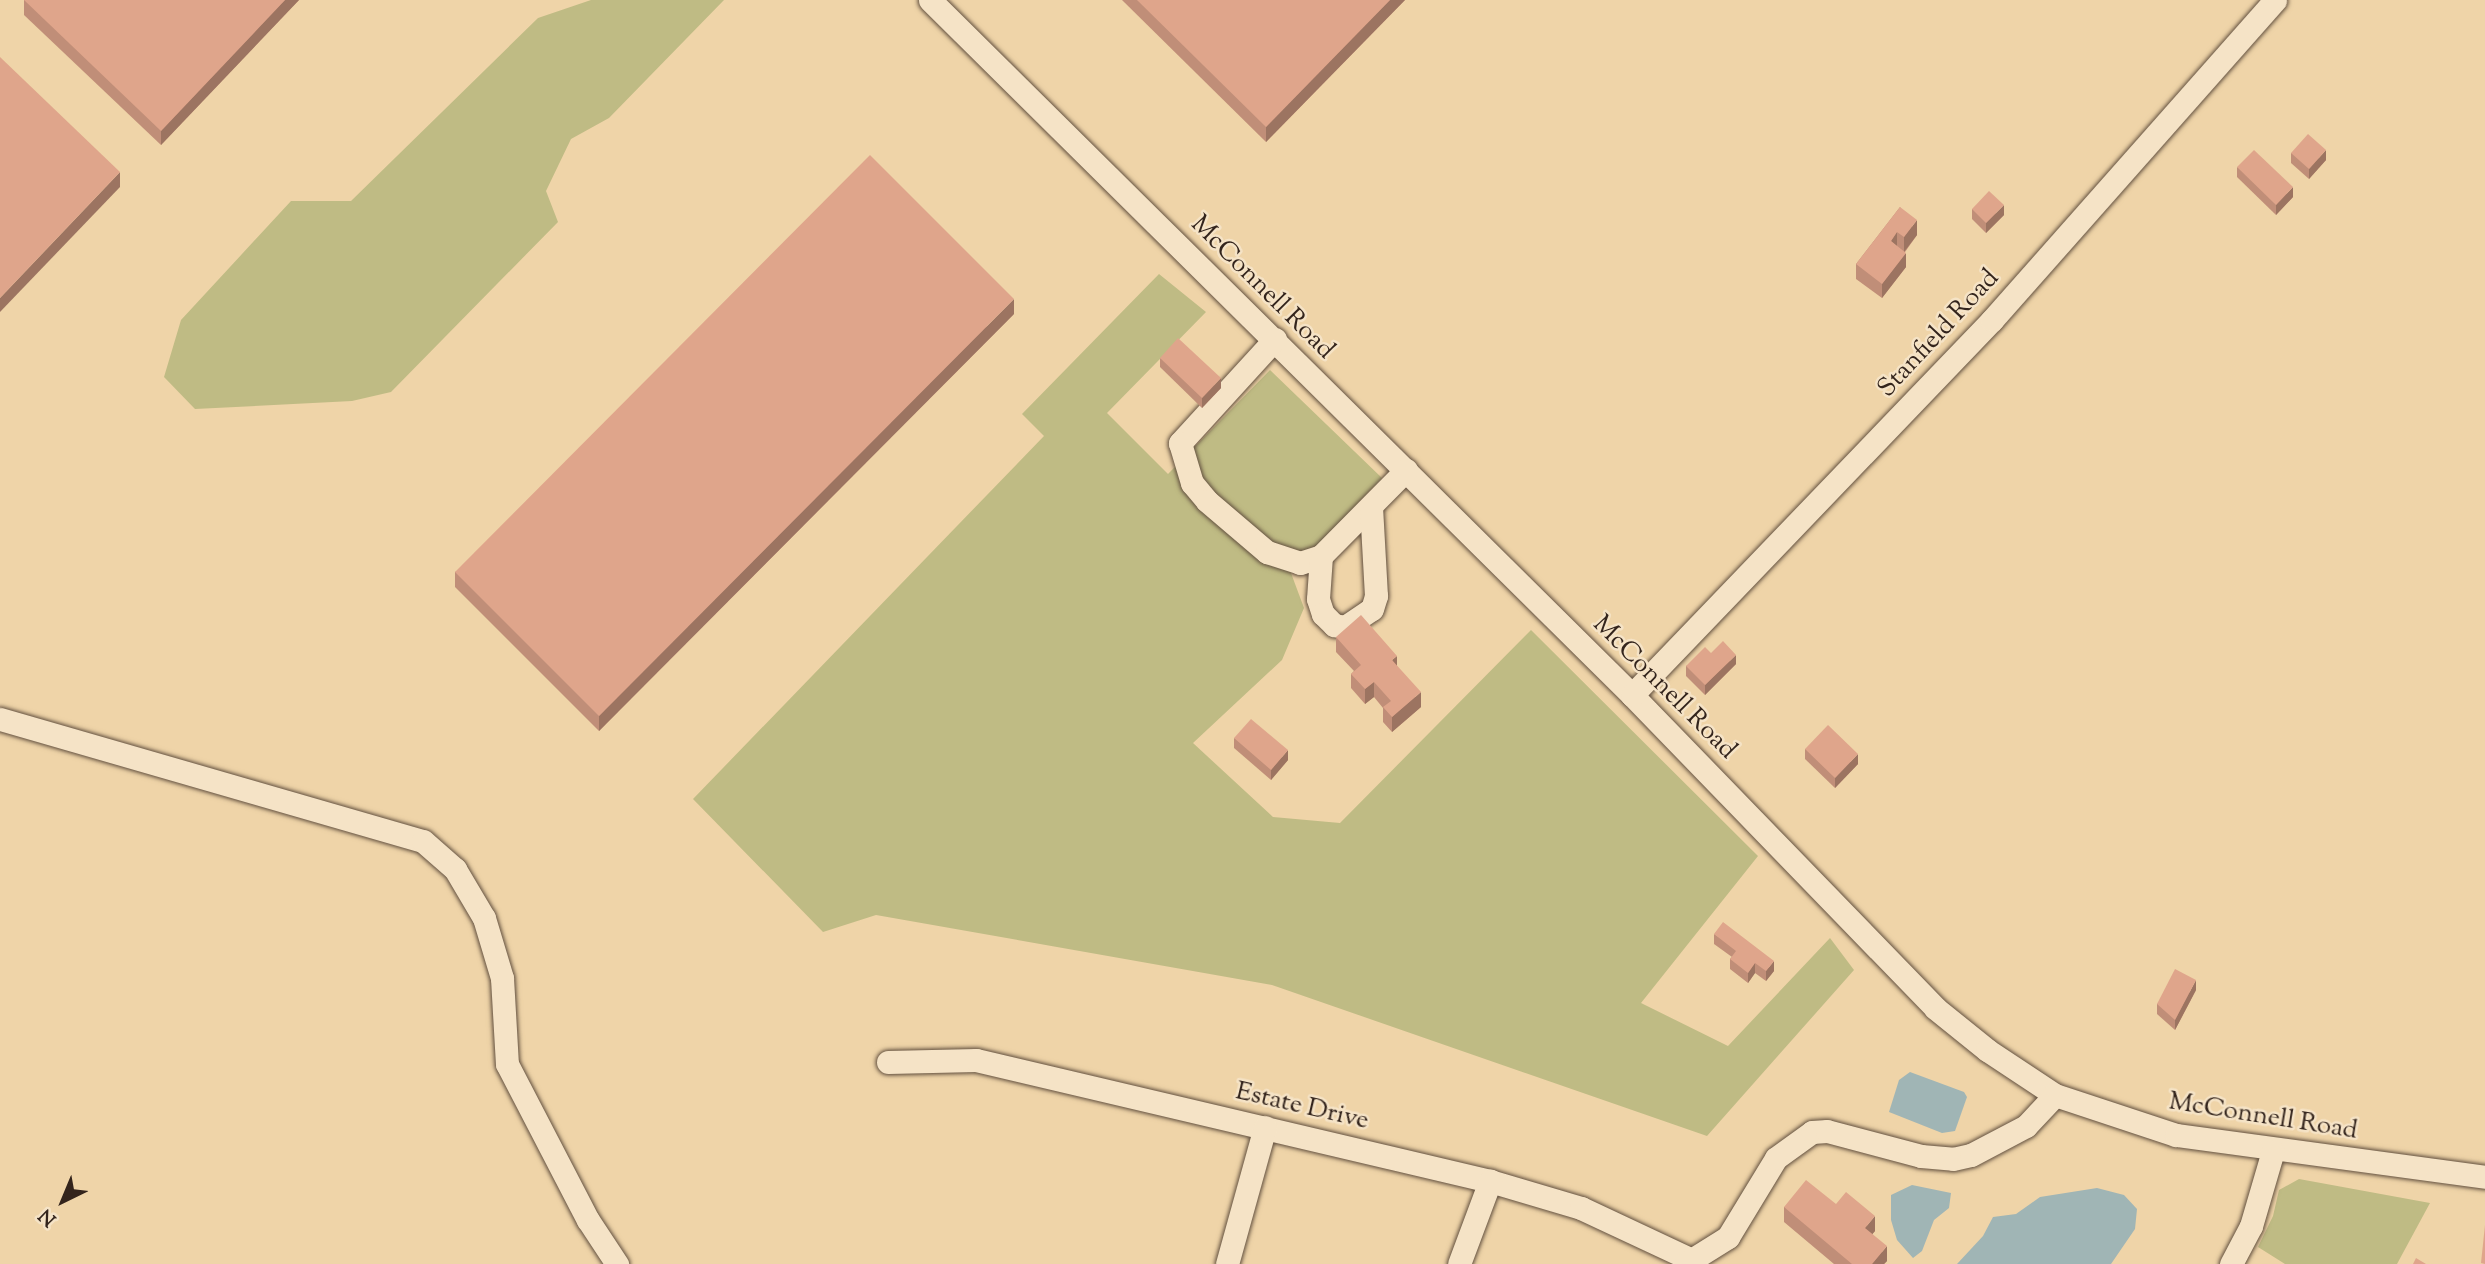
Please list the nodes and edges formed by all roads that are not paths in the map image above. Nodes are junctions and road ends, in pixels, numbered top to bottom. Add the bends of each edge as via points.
1 (930, 0) edge
2 (2275, 0) edge
3 (1275, 339) junction
4 (1406, 470) junction
5 (1371, 506) junction
6 (1321, 556) junction
7 (1632, 695) junction
8 (0, 719) edge
9 (888, 1062) dead end
10 (2055, 1095) junction
11 (1265, 1127) junction
12 (2273, 1151) junction
13 (2482, 1172) edge
14 (1490, 1181) junction
15 (1688, 1262) edge
16 (617, 1264) edge
17 (1227, 1264) edge
18 (1459, 1264) edge
19 (2231, 1264) edge

1 - 3 street, McConnell Road
2 - 7 street, Stanfield Road via 1992,320
3 - 4 street, McConnell Road
3 - 6 street via 1180,443 1192,482 1242,534 1268,552 1300,563
4 - 5 street
4 - 7 street, McConnell Road
5 - 6 street
5 - 6 street via 1376,596 1372,609 1345,627 1334,625 1323,614 1318,599
7 - 10 street, McConnell Road via 1935,1008 2025,1078
8 - 16 street via 423,841 455,869 484,918 502,978 507,1064 588,1220
9 - 11 street, Estate Drive via 976,1060
10 - 12 street, McConnell Road via 2176,1135
10 - 15 street via 2026,1126 1971,1155 1952,1159 1827,1131 1812,1132 1776,1158 1728,1237
11 - 14 street, Estate Drive
11 - 17 street
12 - 13 street, McConnell Road
12 - 19 street via 2251,1226
14 - 15 street, Estate Drive via 1581,1208
14 - 18 street

